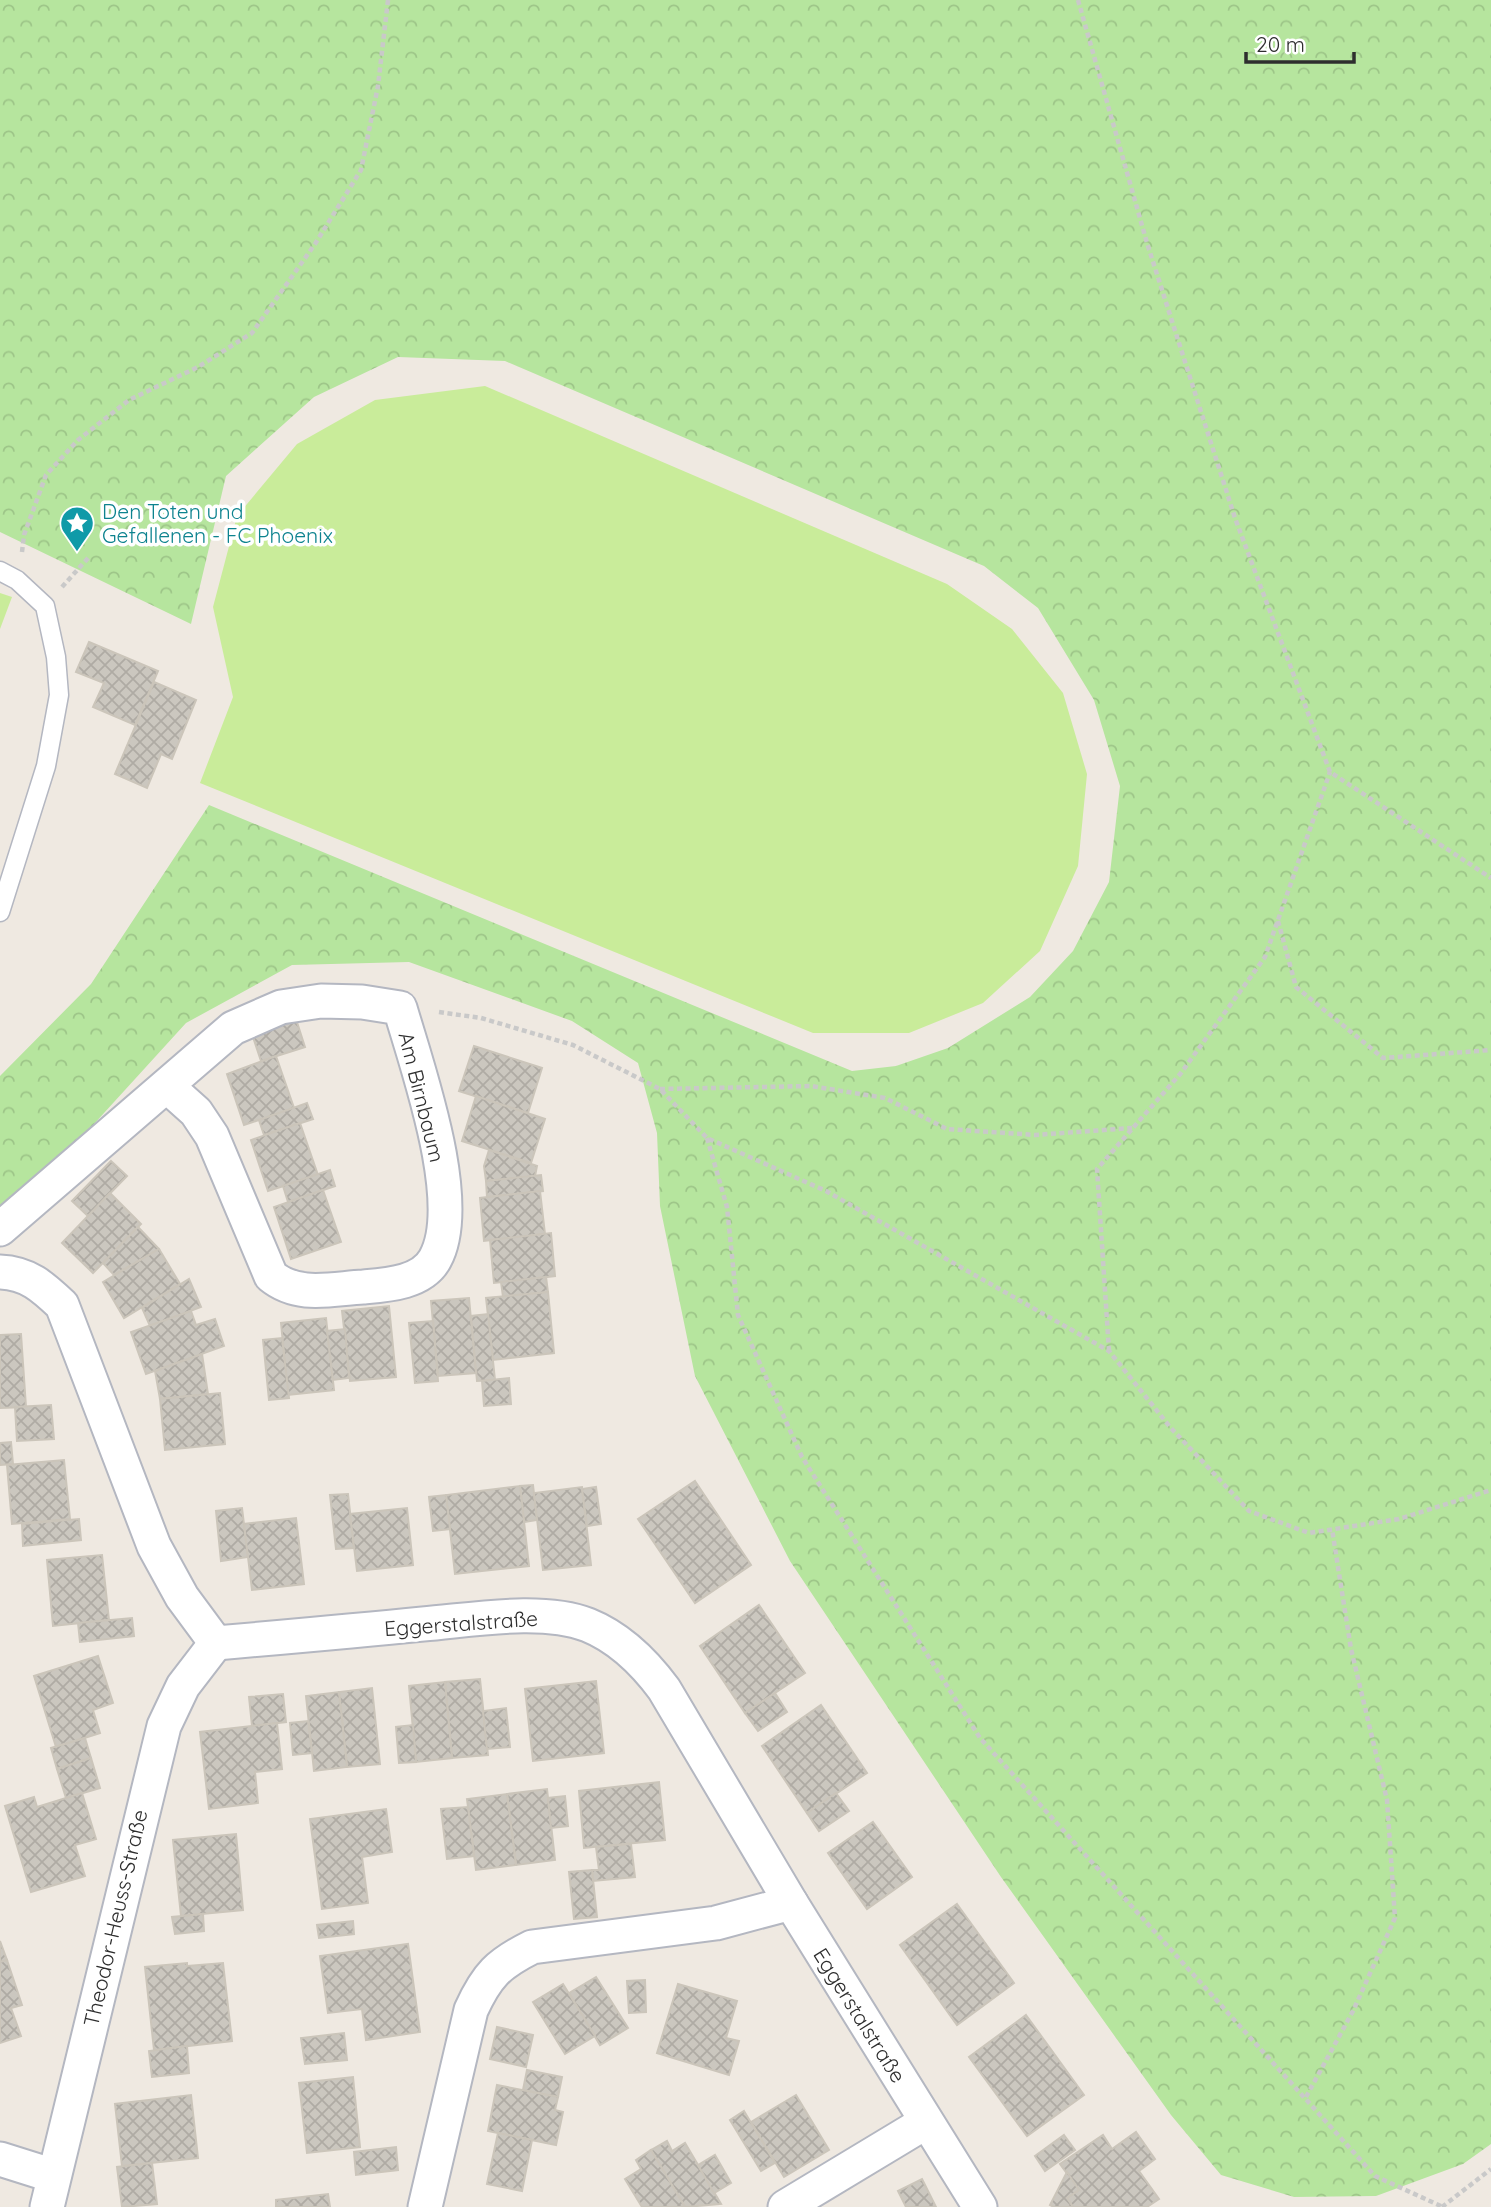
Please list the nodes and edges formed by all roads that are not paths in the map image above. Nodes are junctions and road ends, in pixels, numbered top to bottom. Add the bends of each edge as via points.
1 (0, 570) edge
2 (0, 912) edge
3 (168, 1087) junction
4 (0, 1229) edge
5 (0, 1272) edge
6 (216, 1643) junction
7 (791, 1903) junction
8 (926, 2122) junction
9 (0, 2159) edge
10 (51, 2191) edge
11 (425, 2207) edge
12 (785, 2207) edge
13 (980, 2207) edge

1 - 2 lane via 45,606 59,695 46,766
3 - 3 street, Am Birnbaum via 196,1112 212,1136 271,1276 285,1287 302,1291 390,1284 416,1277 435,1260 445,1229 443,1197 432,1121 400,1008 321,1001 281,1007 233,1028
3 - 4 street, Am Birnbaum
5 - 6 street via 15,1272 40,1283 62,1305 154,1546 182,1597
6 - 7 street, Eggerstalstraße via 503,1617 554,1618 587,1625 644,1662 664,1689
6 - 10 street, Theodor-Heuss-Straße via 183,1686 164,1726
7 - 8 street, Eggerstalstraße
7 - 11 street via 716,1923 532,1947 506,1960 485,1980 471,2010
8 - 12 street
8 - 13 street, Eggerstalstraße
9 - 10 street

